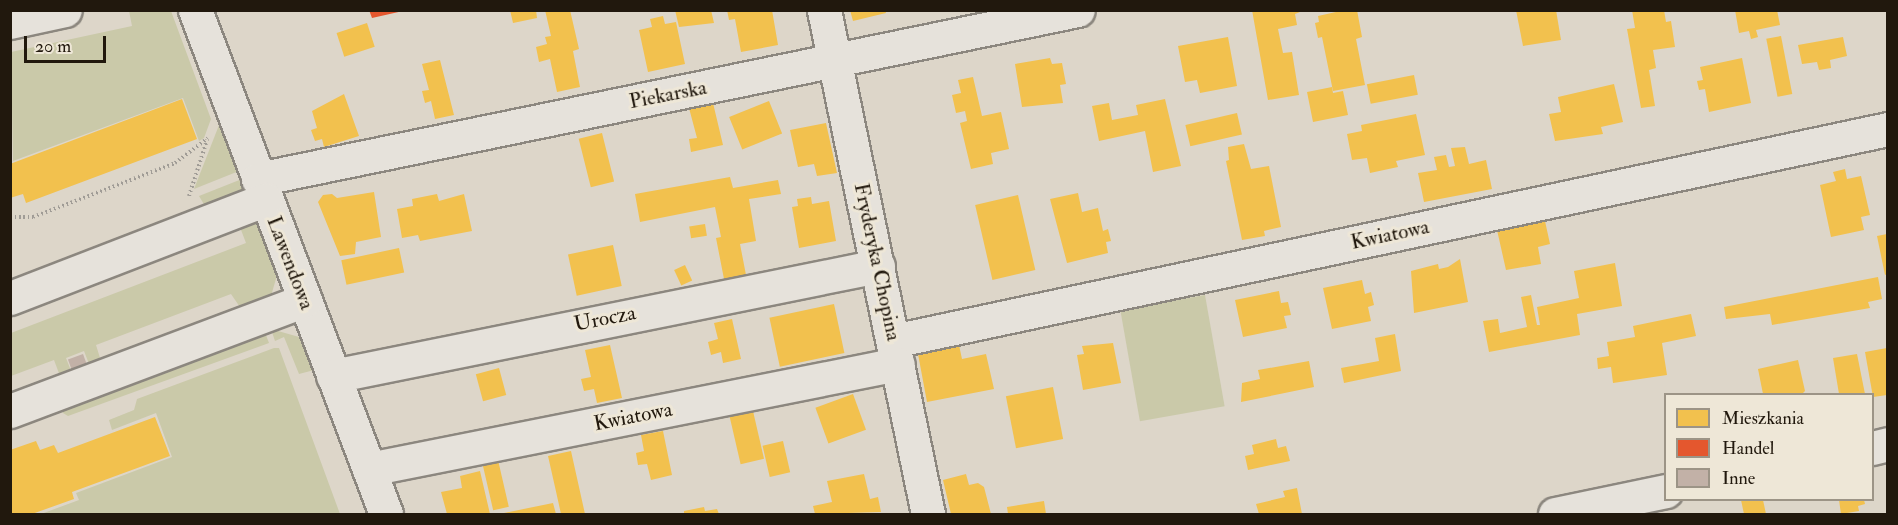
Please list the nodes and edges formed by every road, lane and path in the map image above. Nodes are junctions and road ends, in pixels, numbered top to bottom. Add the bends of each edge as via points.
1 (65, 10) edge
2 (195, 10) edge
3 (824, 10) edge
4 (1078, 10) edge
5 (10, 22) edge
6 (835, 62) junction
7 (1887, 129) edge
8 (208, 138) dead end
9 (262, 189) junction
10 (10, 217) edge
11 (878, 266) junction
12 (10, 298) edge
13 (305, 300) junction
14 (895, 352) junction
15 (333, 376) junction
16 (10, 411) edge
17 (369, 469) junction
18 (1664, 491) edge
19 (386, 514) edge
20 (928, 514) edge
21 (1555, 514) edge

1 - 5 street
2 - 9 street, Lawendowa
3 - 6 street, Fryderyka Chopina
4 - 6 street, Piekarska
6 - 9 street, Piekarska
6 - 11 street, Fryderyka Chopina
7 - 14 street, Kwiatowa
8 - 10 path via 176,163 33,217
9 - 12 street, Piekarska
9 - 13 street, Lawendowa
11 - 14 street, Fryderyka Chopina
11 - 15 street, Urocza
13 - 15 street, Lawendowa
13 - 16 street
14 - 17 street, Kwiatowa
14 - 20 street, Fryderyka Chopina
15 - 17 street, Lawendowa
17 - 19 street, Lawendowa
18 - 21 street

